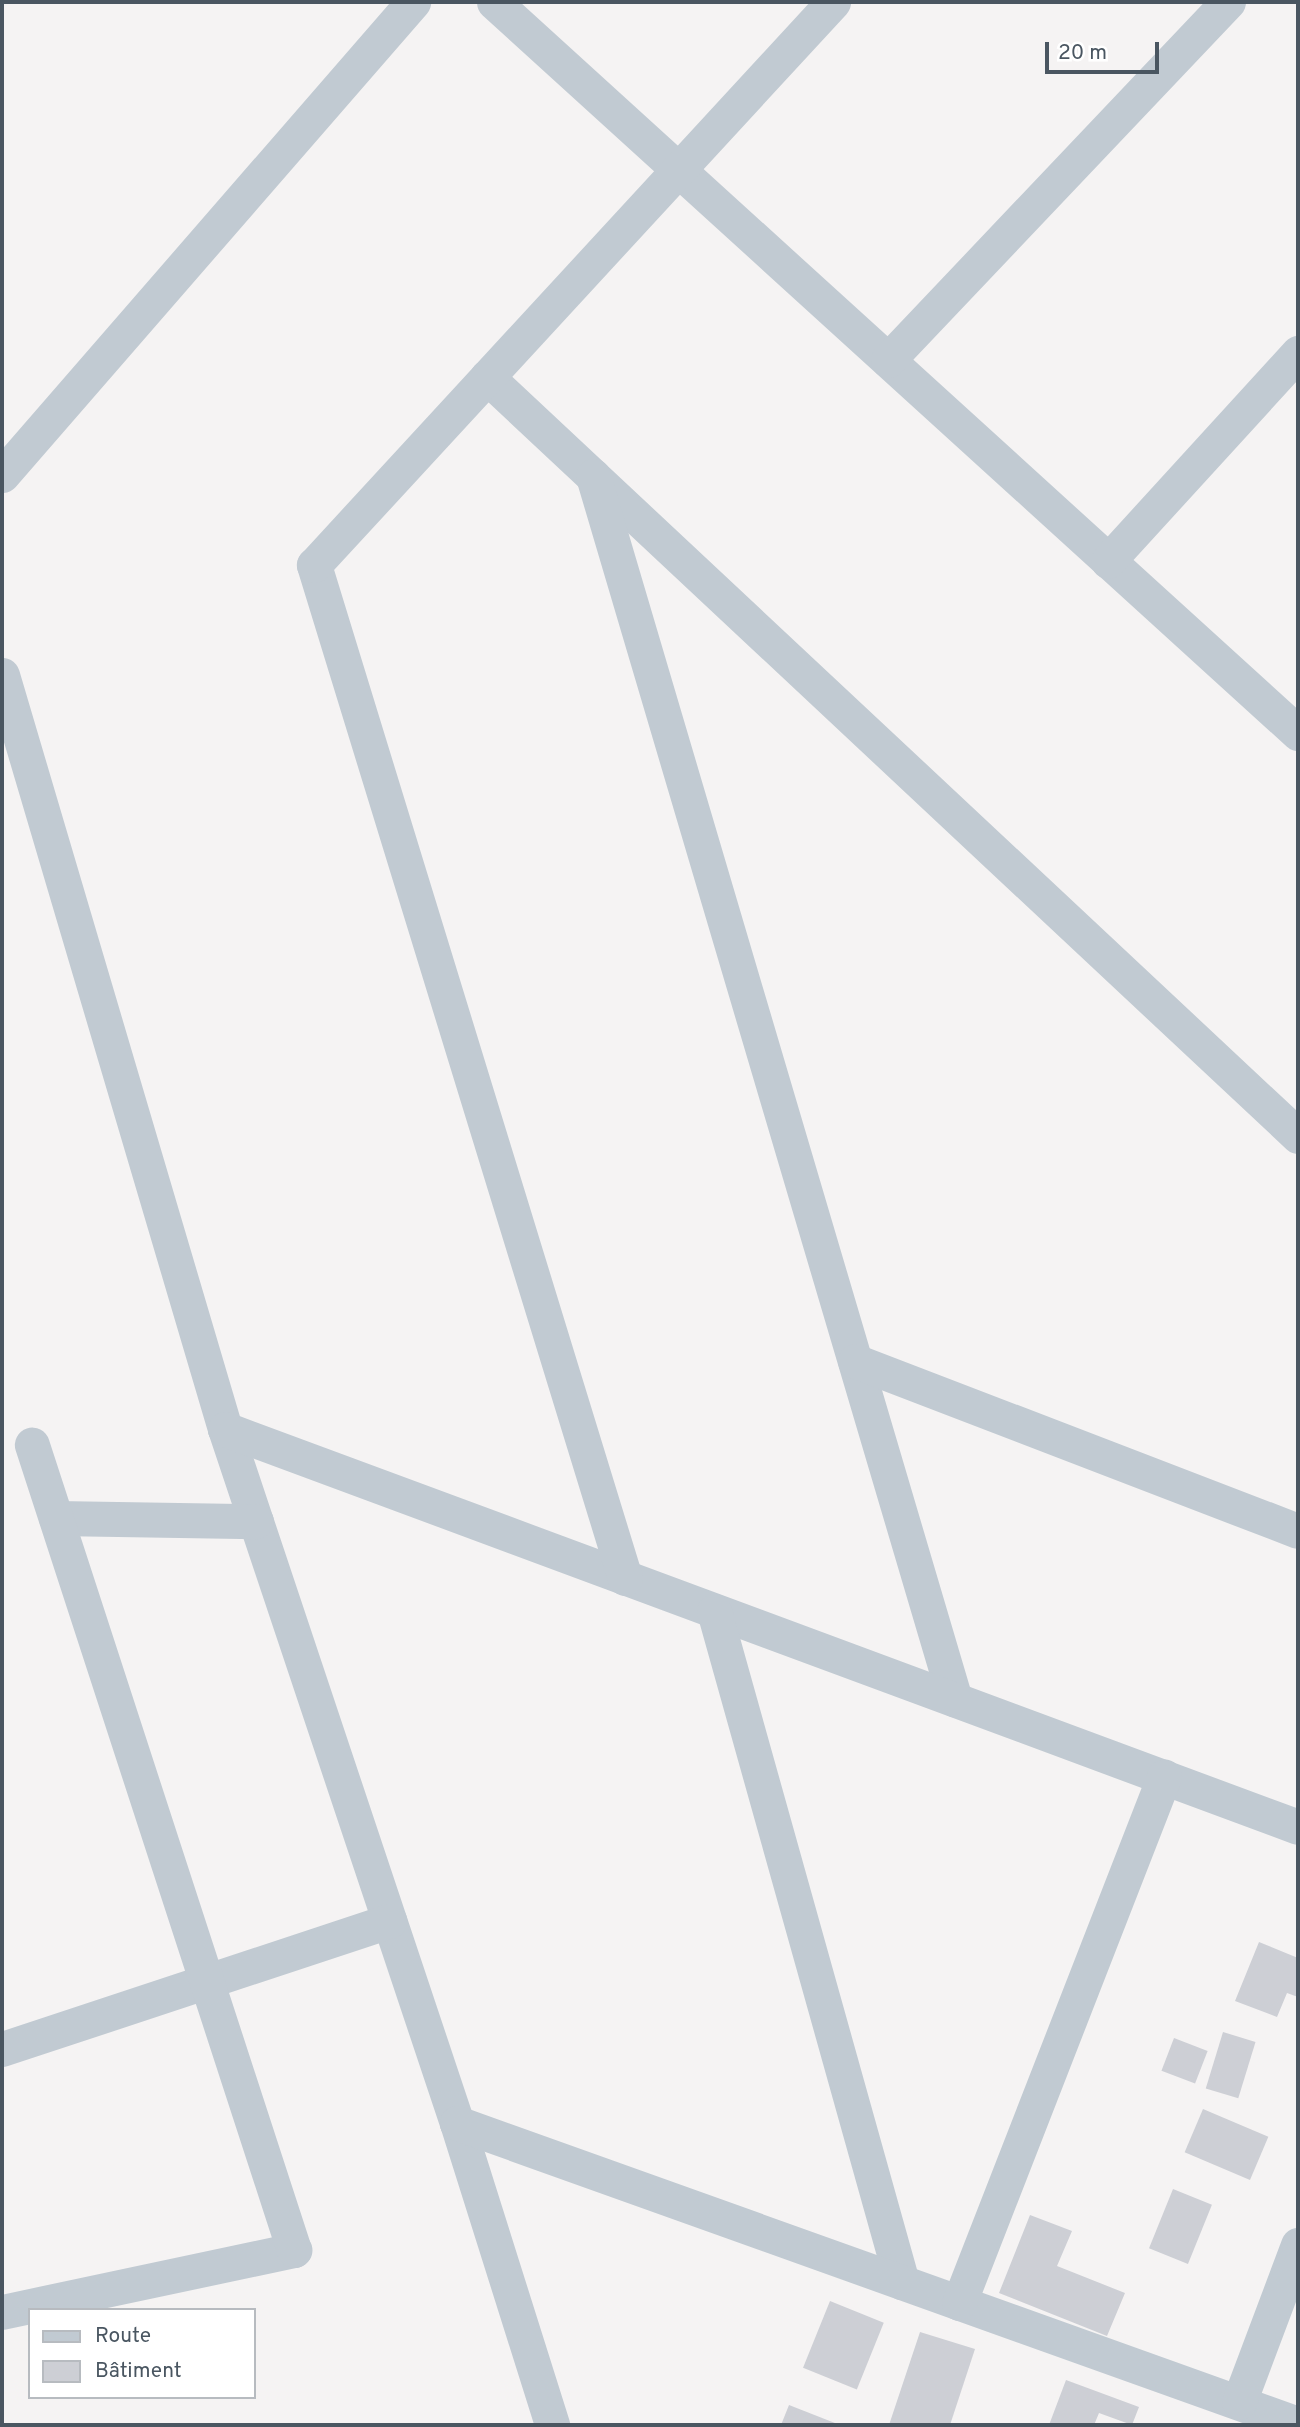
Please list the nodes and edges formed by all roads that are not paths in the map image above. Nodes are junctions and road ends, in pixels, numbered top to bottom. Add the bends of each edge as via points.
1 (413, 2) edge
2 (494, 2) edge
3 (834, 2) edge
4 (1227, 2) edge
5 (678, 170) junction
6 (1298, 353) edge
7 (888, 360) junction
8 (487, 377) junction
9 (2, 475) edge
10 (593, 475) junction
11 (1108, 561) junction
12 (2, 675) edge
13 (1298, 733) edge
14 (1298, 1136) edge
15 (855, 1361) junction
16 (225, 1429) junction
17 (32, 1445) dead end
18 (55, 1518) junction
19 (256, 1521) junction
20 (1298, 1531) edge
21 (625, 1578) junction
22 (714, 1611) junction
23 (955, 1700) junction
24 (1164, 1777) junction
25 (1298, 1827) edge
26 (389, 1921) junction
27 (207, 1981) junction
28 (2, 2049) edge
29 (457, 2123) junction
30 (1298, 2245) edge
31 (902, 2282) junction
32 (959, 2303) junction
33 (2, 2312) edge
34 (1239, 2403) junction
35 (1298, 2424) edge
36 (552, 2425) edge

1 - 9 street
2 - 5 street
3 - 5 street
4 - 7 street
5 - 7 street
5 - 8 street
6 - 11 street
7 - 11 street
8 - 10 street
8 - 21 street via 314,565
10 - 14 street
10 - 15 street
11 - 13 street
12 - 16 street
15 - 20 street
15 - 23 street
16 - 19 street
16 - 21 street
17 - 18 street
18 - 19 street
18 - 27 street
19 - 26 street
21 - 22 street
22 - 23 street
22 - 31 street
23 - 24 street
24 - 25 street
24 - 32 street
26 - 27 street
26 - 29 street
27 - 28 street
27 - 33 street via 294,2250
29 - 31 street
29 - 36 street
30 - 34 street
31 - 32 street
32 - 34 street
34 - 35 street

